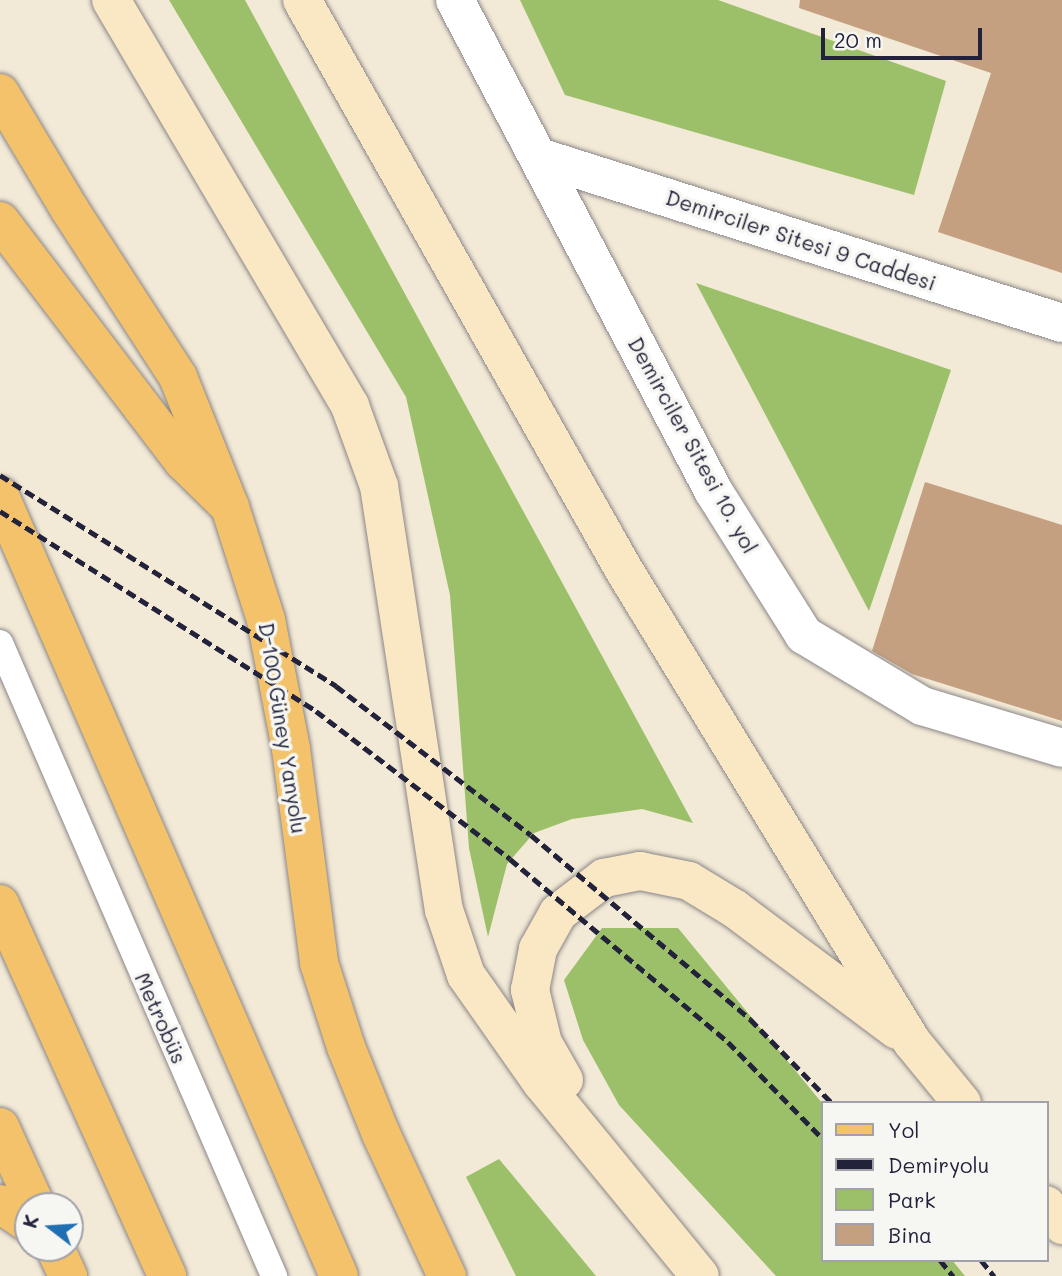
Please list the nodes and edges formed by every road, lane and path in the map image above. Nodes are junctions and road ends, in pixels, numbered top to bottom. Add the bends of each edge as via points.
1 (111, 0) edge
2 (302, 0) edge
3 (455, 0) edge
4 (0, 93) edge
5 (539, 157) junction
6 (0, 221) edge
7 (1062, 323) edge
8 (0, 496) edge
9 (230, 507) junction
10 (0, 643) edge
11 (0, 661) edge
12 (1062, 748) edge
13 (49, 760) junction
14 (0, 904) edge
15 (912, 1042) junction
16 (960, 1101) edge
17 (0, 1128) edge
18 (616, 1170) junction
19 (30, 1192) edge
20 (1048, 1208) edge
21 (1062, 1225) edge
22 (167, 1276) edge
23 (274, 1276) edge
24 (339, 1276) edge
25 (447, 1276) edge
26 (700, 1276) edge

1 - 18 main road via 350,407 379,486 444,910 466,975 542,1083
2 - 15 main road via 624,570
3 - 5 street, Demirciler Sitesi 10. yol
4 - 9 main road, D-100 Güney Yanyolu via 178,377
5 - 7 street, Demirciler Sitesi 9 Caddesi
5 - 12 street, Demirciler Sitesi 10. yol via 714,492 804,635 922,706
6 - 9 main road via 183,461
8 - 24 main road
9 - 25 main road, D-100 Güney Yanyolu via 266,620 291,749 319,963 381,1134
10 - 13 lane
11 - 13 lane
13 - 23 lane, Metrobüs
14 - 22 main road
15 - 16 main road
15 - 18 main road via 735,909 689,881 640,871 604,878 558,913 538,948 530,990 543,1043
17 - 19 main road
18 - 26 main road
20 - 21 main road

